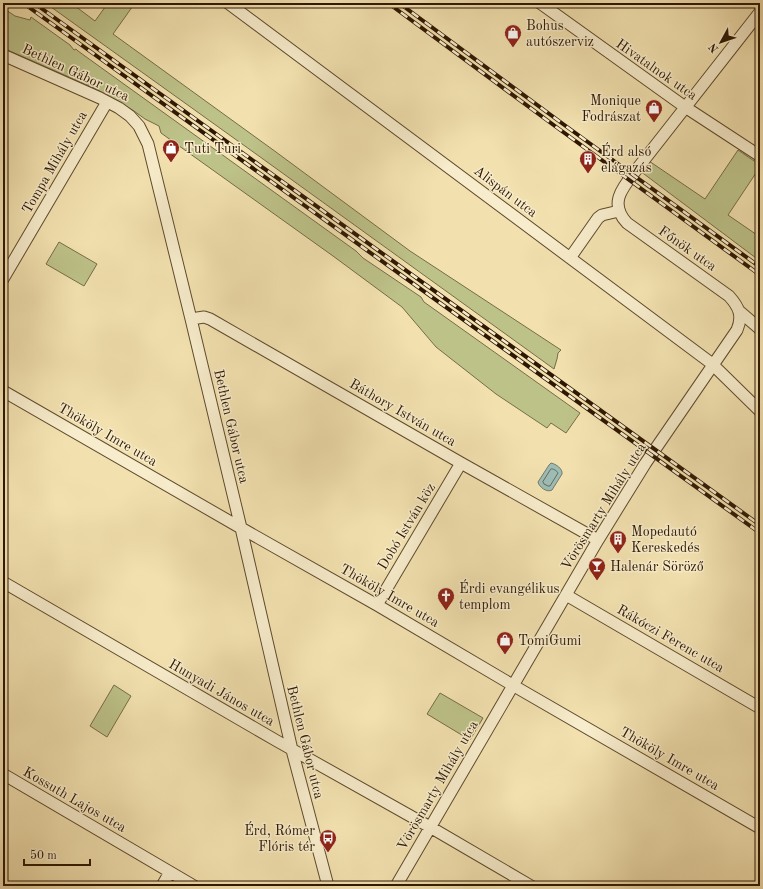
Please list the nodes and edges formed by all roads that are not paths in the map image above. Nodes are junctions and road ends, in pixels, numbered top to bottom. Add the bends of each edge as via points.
1 (228, 3) edge
2 (540, 3) edge
3 (758, 16) edge
4 (3, 55) edge
5 (107, 102) junction
6 (685, 107) junction
7 (760, 156) edge
8 (619, 211) junction
9 (570, 258) junction
10 (3, 279) edge
11 (739, 311) junction
12 (191, 319) junction
13 (760, 329) edge
14 (714, 365) junction
15 (3, 391) edge
16 (760, 412) edge
17 (461, 463) junction
18 (241, 528) junction
19 (598, 540) junction
20 (3, 582) edge
21 (566, 595) junction
22 (377, 605) junction
23 (513, 685) junction
24 (760, 708) edge
25 (292, 750) junction
26 (3, 774) edge
27 (430, 827) junction
28 (760, 828) edge
29 (170, 872) junction
30 (162, 886) edge
31 (194, 886) edge
32 (328, 886) edge
33 (396, 886) edge
34 (531, 886) edge

1 - 9 street, Alispán utca
2 - 6 street, Hivatalnok utca
3 - 6 street
4 - 5 street, Bethlen Gábor utca
5 - 10 street, Tompa Mihály utca
5 - 12 street, Bethlen Gábor utca via 130,116 139,126 148,144
6 - 7 street, Hivatalnok utca
6 - 8 street via 622,188 618,198
8 - 9 street via 598,218
8 - 11 street, Főnök utca via 627,223 729,296
9 - 14 street, Alispán utca
11 - 13 street, Főnök utca
11 - 14 street, Vörösmarty Mihály utca via 737,330
12 - 17 street, Báthory István utca via 210,319
12 - 18 street, Bethlen Gábor utca
14 - 16 street, Alispán utca
14 - 19 street, Vörösmarty Mihály utca
15 - 18 street, Thököly Imre utca
17 - 19 street, Báthory István utca
17 - 22 street, Dobó István köz
18 - 22 street, Thököly Imre utca
18 - 25 street, Bethlen Gábor utca
19 - 21 street, Vörösmarty Mihály utca
20 - 25 street, Hunyadi János utca
21 - 23 street, Vörösmarty Mihály utca
21 - 24 street, Rákóczi Ferenc utca
22 - 23 street, Thököly Imre utca
23 - 27 street, Vörösmarty Mihály utca
23 - 28 street, Thököly Imre utca
25 - 27 street, Hunyadi János utca
25 - 32 street, Bethlen Gábor utca
26 - 29 street, Kossuth Lajos utca
27 - 33 street, Vörösmarty Mihály utca
27 - 34 street, Hunyadi János utca
29 - 30 street
29 - 31 street, Kossuth Lajos utca

